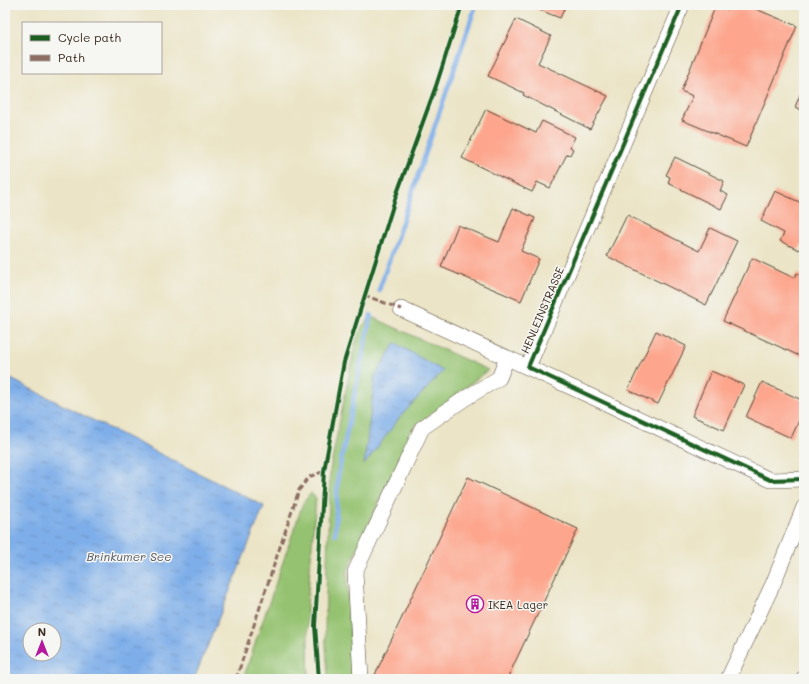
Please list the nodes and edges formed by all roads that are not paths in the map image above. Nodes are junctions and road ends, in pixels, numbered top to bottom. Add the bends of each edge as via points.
1 (682, 5) edge
2 (401, 309) dead end
3 (507, 358) junction
4 (528, 367) junction
5 (804, 478) edge
6 (804, 507) edge
7 (361, 679) edge
8 (728, 679) edge

1 - 4 street, HENLEINSTRASSE
2 - 3 street
3 - 4 street
3 - 7 street via 498,378 422,428 355,572
4 - 5 street, HENLEINSTRASSE via 770,480
6 - 8 street via 773,584

